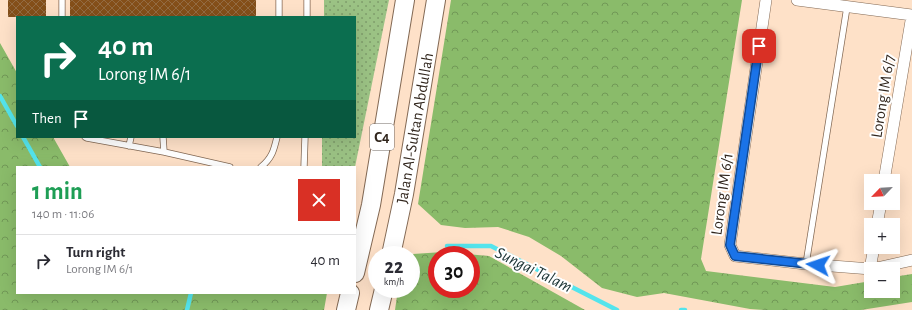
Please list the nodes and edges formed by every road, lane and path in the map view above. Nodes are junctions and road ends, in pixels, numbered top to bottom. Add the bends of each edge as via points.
1 (62, 0) edge
2 (279, 0) edge
3 (307, 0) edge
4 (405, 0) edge
5 (436, 0) edge
6 (766, 0) edge
7 (797, 0) edge
8 (847, 8) junction
9 (62, 16) edge
10 (279, 16) edge
11 (307, 16) edge
12 (912, 16) edge
13 (87, 138) edge
14 (131, 138) edge
15 (163, 138) edge
16 (277, 138) edge
17 (305, 138) edge
18 (129, 146) junction
19 (164, 152) junction
20 (226, 166) edge
21 (262, 166) edge
22 (304, 166) edge
23 (885, 174) edge
24 (393, 246) edge
25 (912, 260) edge
26 (900, 263) edge
27 (806, 264) junction
28 (356, 268) edge
29 (864, 268) edge
30 (350, 294) edge
31 (382, 298) edge
32 (346, 310) edge
33 (379, 310) edge

1 - 9 lane
2 - 10 lane
3 - 11 lane
4 - 28 main road, Jalan Al-Sultan Abdullah / C4 via 371,205
5 - 24 main road, Jalan Al-Sultan Abdullah / C4
6 - 27 street, Lorong IM 6/1 via 730,245 735,256
7 - 8 street
8 - 12 street
8 - 27 lane
12 - 23 street, Lorong IM 6/7
13 - 18 lane
14 - 18 lane
15 - 19 lane
16 - 21 lane via 269,160
17 - 22 lane
18 - 19 lane
19 - 20 lane
25 - 26 street, Lorong IM 6/1
27 - 29 street, Lorong IM 6/1
30 - 32 main road
31 - 33 main road

